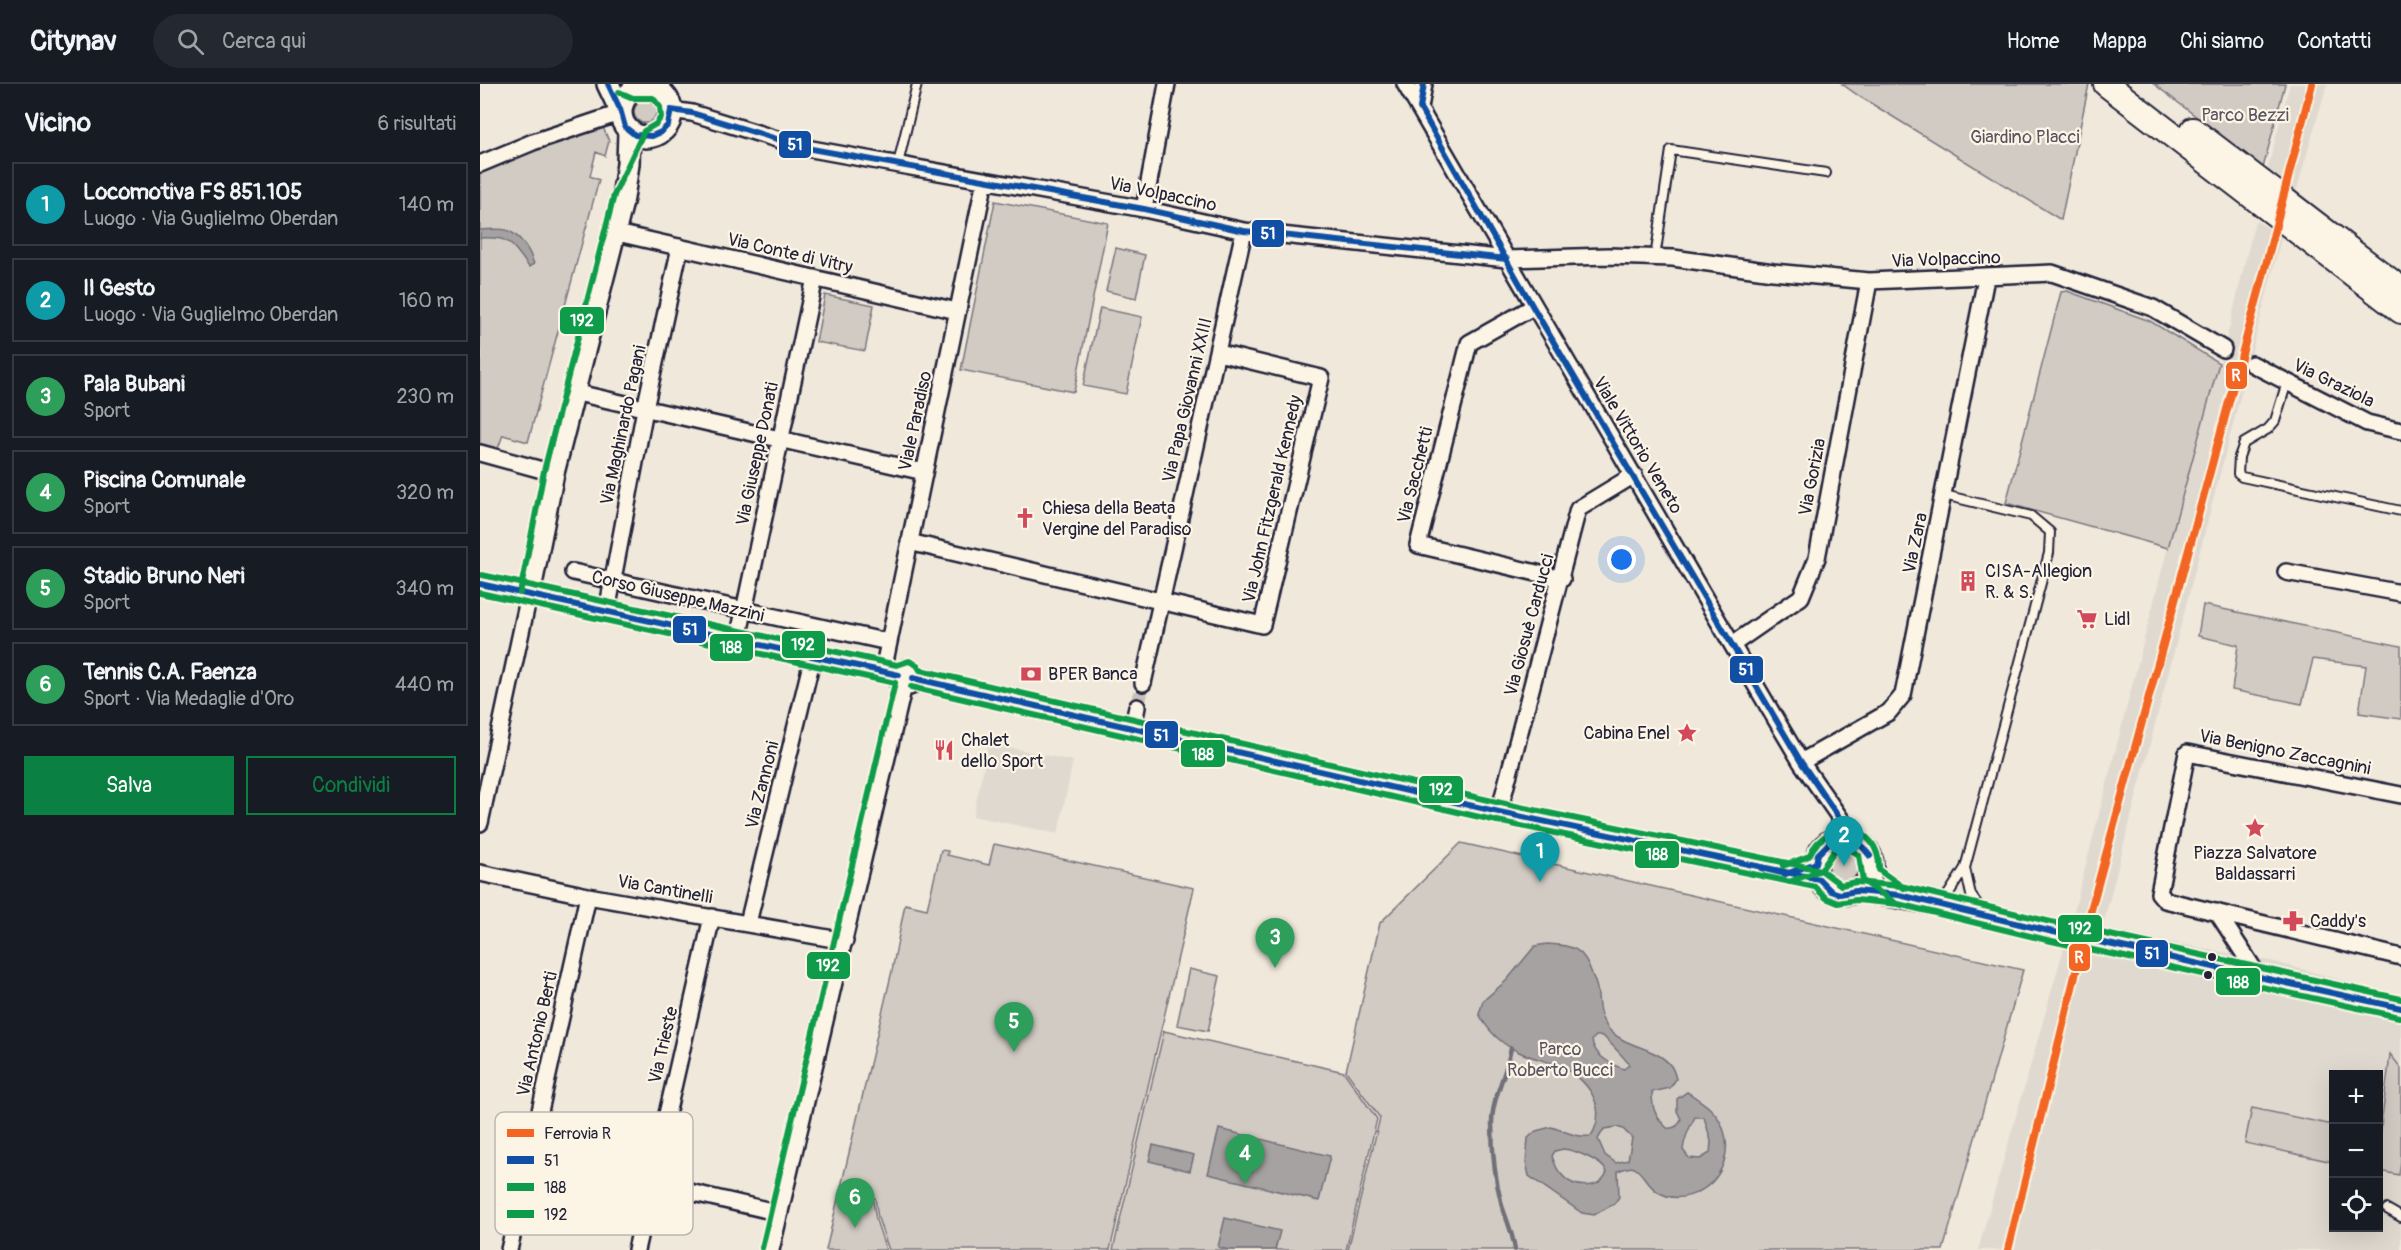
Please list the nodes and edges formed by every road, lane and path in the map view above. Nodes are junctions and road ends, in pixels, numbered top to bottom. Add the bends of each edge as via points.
1 (608, 84) edge
2 (917, 84) edge
3 (1167, 84) edge
4 (1405, 84) edge
5 (1424, 84) edge
6 (2106, 84) edge
7 (2133, 84) edge
8 (653, 91) edge
9 (1420, 108) junction
10 (623, 118) junction
11 (652, 136) junction
12 (480, 164) edge
13 (898, 164) junction
14 (1827, 173) dead end
15 (985, 180) junction
16 (623, 198) junction
17 (1144, 209) junction
18 (1244, 231) junction
19 (614, 232) junction
20 (680, 248) junction
21 (1655, 258) junction
22 (1507, 259) junction
23 (814, 278) junction
24 (1986, 278) junction
25 (1869, 281) junction
26 (2401, 289) edge
27 (1533, 307) junction
28 (2401, 310) edge
29 (957, 312) junction
30 (2223, 349) dead end
31 (1218, 353) junction
32 (2252, 364) dead end
33 (2287, 382) junction
34 (573, 392) junction
35 (645, 409) junction
36 (2401, 431) edge
37 (780, 438) junction
38 (480, 453) edge
39 (924, 472) junction
40 (553, 473) junction
41 (1634, 475) junction
42 (1944, 495) junction
43 (2401, 511) edge
44 (909, 542) junction
45 (573, 572) dead end
46 (2286, 572) dead end
47 (1562, 579) junction
48 (612, 581) junction
49 (480, 584) edge
50 (2401, 593) edge
51 (529, 595) junction
52 (1161, 601) junction
53 (607, 611) junction
54 (744, 611) junction
55 (738, 639) junction
56 (888, 642) junction
57 (1733, 644) junction
58 (813, 656) junction
59 (900, 677) junction
60 (1143, 683) tunnel mouth
61 (1802, 762) junction
62 (2401, 795) edge
63 (1499, 812) junction
64 (1842, 822) junction
65 (480, 823) edge
66 (1831, 841) junction
67 (1856, 841) junction
68 (1965, 868) junction
69 (1817, 871) junction
70 (480, 873) edge
71 (1863, 883) junction
72 (588, 896) junction
73 (1938, 904) junction
74 (2217, 912) junction
75 (1984, 915) junction
76 (712, 917) junction
77 (748, 923) junction
78 (845, 941) junction
79 (2401, 957) edge
80 (2259, 977) junction
81 (2401, 1008) edge
82 (540, 1112) edge
83 (667, 1112) edge
84 (693, 1193) edge
85 (2387, 1209) dead end
86 (780, 1213) junction
87 (2401, 1217) edge
88 (512, 1235) edge
89 (639, 1235) edge
90 (509, 1250) edge
91 (636, 1250) edge
92 (771, 1250) edge

1 - 10 main road
2 - 13 lane
3 - 17 street
4 - 9 street, Viale Vittorio Veneto
5 - 9 street
6 - 28 main road
7 - 26 main road
8 - 10 main road via 624,98
8 - 11 main road via 668,125
8 - 13 street, Via Volpaccino via 692,113 806,148
9 - 22 street, Viale Vittorio Veneto
10 - 11 main road via 644,137
10 - 12 street via 533,142
10 - 16 main road via 628,164
11 - 16 main road
13 - 15 street, Via Volpaccino
14 - 21 lane via 1671,150
15 - 17 street, Via Volpaccino
15 - 29 street, Viale Paradiso
16 - 19 main road
17 - 18 street, Via Volpaccino
18 - 22 street, Via Volpaccino
18 - 31 street, Via Papa Giovanni XXIII
19 - 20 street, Via Conte di Vitry
19 - 34 main road
20 - 23 street, Via Conte di Vitry
20 - 35 street, Via Maghinardo Pagani
21 - 22 street, Via Volpaccino
21 - 25 street, Via Volpaccino
22 - 27 street, Viale Vittorio Veneto
23 - 29 street, Via Conte di Vitry
23 - 37 street, Via Giuseppe Donati
24 - 25 street, Via Volpaccino
24 - 30 street, Via Volpaccino via 2052,273 2153,308
24 - 42 street, Via Zara
25 - 57 street, Via Gorizia via 1817,558 1801,597
27 - 41 street, Viale Vittorio Veneto
27 - 47 street, Via Sacchetti via 1469,343 1418,545
29 - 39 street, Viale Paradiso
31 - 52 street, Via Papa Giovanni XXIII
31 - 52 street, Via John Fitzgerald Kennedy via 1321,378 1262,625
32 - 33 street, Via Graziola
33 - 36 street, Via Graziola via 2367,423
33 - 43 lane via 2275,421 2244,443 2238,474
34 - 35 street
34 - 40 main road
35 - 37 street
35 - 48 street, Via Maghinardo Pagani
37 - 39 street
37 - 54 street, Via Giuseppe Donati
38 - 40 street
39 - 44 street, Viale Paradiso
40 - 51 main road
41 - 47 street, Via Giosuè Carducci via 1578,509
41 - 57 street, Viale Vittorio Veneto
42 - 61 street, Via Zara via 1903,695 1889,712
42 - 68 lane via 2031,516 2050,531 2049,553
44 - 52 street, Via John Fitzgerald Kennedy
44 - 56 street, Viale Paradiso
45 - 48 street, Corso Giuseppe Mazzini
46 - 50 street
47 - 63 street, Via Giosuè Carducci
48 - 53 street, Via Maghinardo Pagani
48 - 54 street, Corso Giuseppe Mazzini
49 - 51 main road, Corso Giuseppe Mazzini
51 - 53 main road, Corso Giuseppe Mazzini
51 - 65 street
52 - 60 street, Via Papa Giovanni XXIII
53 - 55 main road, Corso Giuseppe Mazzini
54 - 55 street, Via Giuseppe Donati
54 - 56 street, Corso Giuseppe Mazzini
55 - 58 main road, Corso Giuseppe Mazzini
56 - 59 street, Viale Paradiso
57 - 61 street, Viale Vittorio Veneto
58 - 59 main road, Corso Giuseppe Mazzini
58 - 77 street, Via Zannoni
59 - 63 main road, Corso Giuseppe Mazzini via 1135,717
59 - 78 street, Viale Paradiso
61 - 64 street, Viale Vittorio Veneto
62 - 74 street, Via Benigno Zaccagnini via 2187,753 2159,893 2165,900
63 - 69 main road, Corso Giuseppe Mazzini via 1786,874
64 - 66 street
64 - 67 street, Viale Vittorio Veneto
66 - 67 main road
66 - 69 main road via 1818,854
67 - 71 main road via 1871,859
68 - 73 lane
68 - 75 lane via 1971,895
69 - 71 main road via 1831,891 1840,894
70 - 72 street, Via Cantinelli
71 - 73 main road
72 - 76 street, Via Cantinelli
72 - 82 street, Via Antonio Berti
73 - 75 main road
74 - 79 street, Via Benigno Zaccagnini
74 - 80 street
75 - 80 main road
76 - 77 street, Via Cantinelli
76 - 83 street, Via Trieste
77 - 78 street, Via Cantinelli
78 - 86 street, Viale Paradiso
80 - 81 main road
84 - 86 street
85 - 87 lane
86 - 92 street, Viale Paradiso
88 - 90 street, Via Antonio Berti
89 - 91 street, Via Trieste

